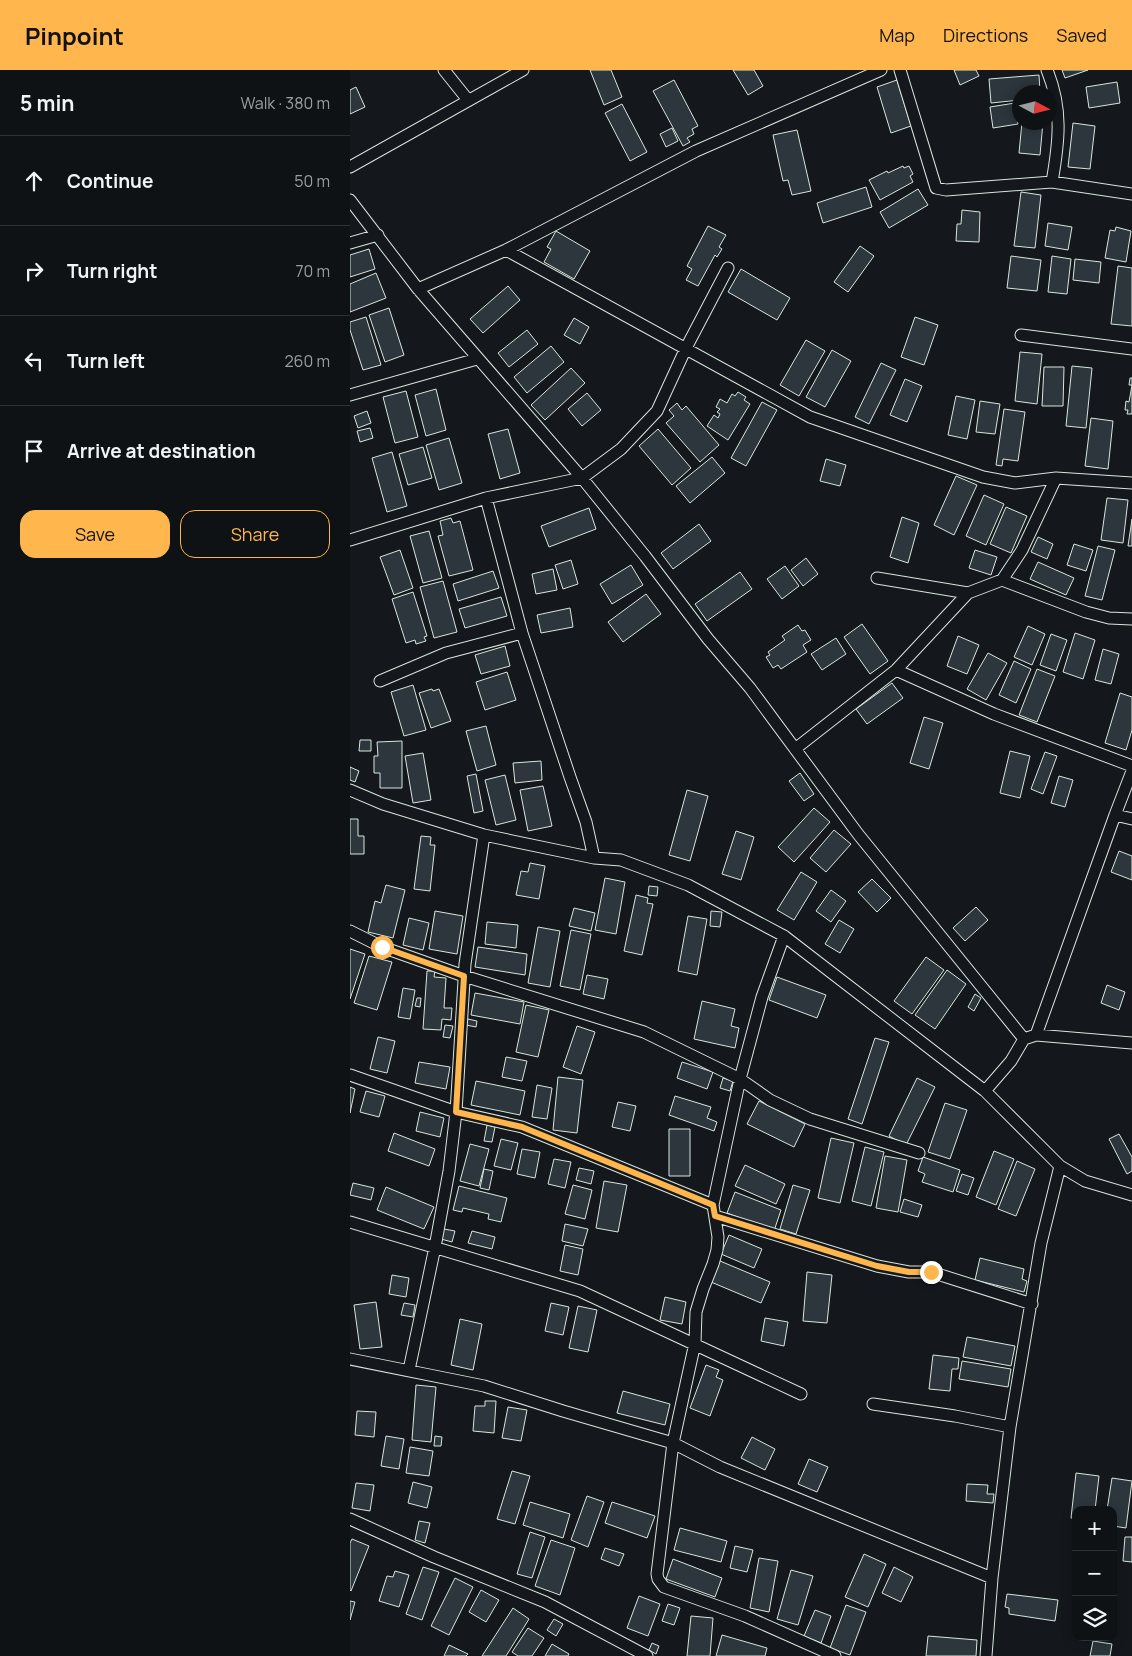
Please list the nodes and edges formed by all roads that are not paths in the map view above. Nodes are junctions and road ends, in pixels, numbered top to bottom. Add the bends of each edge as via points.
1 (444, 70) edge
2 (524, 70) edge
3 (881, 70) edge
4 (900, 70) edge
5 (1047, 70) edge
6 (468, 100) junction
7 (350, 167) edge
8 (1052, 182) junction
9 (1132, 194) edge
10 (350, 200) edge
11 (378, 235) junction
12 (350, 243) edge
13 (506, 250) junction
14 (728, 268) dead end
15 (418, 289) junction
16 (1020, 335) dead end
17 (686, 348) junction
18 (1132, 349) edge
19 (477, 359) junction
20 (350, 395) edge
21 (582, 478) junction
22 (1056, 478) junction
23 (1132, 483) edge
24 (486, 498) junction
25 (350, 540) edge
26 (877, 578) dead end
27 (1002, 580) junction
28 (968, 593) junction
29 (1132, 619) edge
30 (522, 633) junction
31 (896, 670) junction
32 (380, 681) dead end
33 (795, 749) junction
34 (1132, 766) edge
35 (1132, 771) edge
36 (350, 790) edge
37 (1115, 815) junction
38 (1132, 819) edge
39 (484, 835) junction
40 (594, 858) junction
41 (350, 931) edge
42 (784, 936) junction
43 (464, 976) junction
44 (1036, 1035) junction
45 (1024, 1039) junction
46 (1132, 1043) edge
47 (350, 1075) edge
48 (740, 1079) junction
49 (985, 1091) junction
50 (456, 1112) junction
51 (919, 1153) dead end
52 (1060, 1166) junction
53 (1132, 1195) edge
54 (714, 1210) junction
55 (350, 1222) edge
56 (435, 1247) junction
57 (1032, 1304) junction
58 (695, 1343) junction
59 (350, 1358) edge
60 (409, 1370) junction
61 (801, 1394) dead end
62 (873, 1404) dead end
63 (1010, 1427) junction
64 (672, 1443) junction
65 (350, 1518) edge
66 (992, 1578) junction
67 (647, 1656) edge
68 (835, 1656) edge
69 (986, 1656) edge

1 - 6 street
2 - 6 street
3 - 13 street via 696,150
4 - 8 street via 936,188 946,190
5 - 8 street via 1058,112 1058,147
6 - 7 street
8 - 9 street
10 - 11 street
11 - 12 street
11 - 15 street
13 - 15 street
13 - 17 street
14 - 17 street
15 - 19 street
16 - 18 street
17 - 21 street via 657,411 621,450
17 - 22 street via 810,417 983,477 1015,483
19 - 20 street
19 - 21 street
21 - 24 street
21 - 33 street
22 - 23 street
22 - 27 street via 1022,550
24 - 25 street
24 - 30 street
26 - 28 street
27 - 28 street
27 - 29 street via 1086,612
28 - 31 street
30 - 32 street via 446,653
30 - 40 street via 586,822
31 - 33 street
31 - 34 street via 994,714
33 - 45 street via 858,834
35 - 37 street
36 - 39 street via 383,804
37 - 38 street
37 - 44 street
39 - 40 street
39 - 43 street
40 - 42 street via 621,860 688,885
41 - 43 street via 382,947
42 - 48 street via 762,996
42 - 49 street
43 - 48 street via 644,1032
43 - 50 street
44 - 45 street
44 - 46 street
45 - 49 street via 1011,1061
47 - 50 street
48 - 51 street via 770,1100 810,1119
48 - 54 street
49 - 52 street
50 - 54 street via 522,1127
50 - 56 street
52 - 53 street via 1085,1181
52 - 57 street via 1041,1243
54 - 57 street via 877,1266 931,1272
54 - 58 street via 717,1250 696,1312
55 - 56 street
56 - 58 street via 580,1290
56 - 60 street
57 - 63 street
58 - 61 street
58 - 64 street
59 - 60 street
60 - 64 street via 484,1386
62 - 63 street
63 - 66 street
64 - 66 street via 720,1466
64 - 68 street via 657,1574 660,1583 672,1591 745,1616
65 - 67 street via 434,1557 545,1602
66 - 69 street

